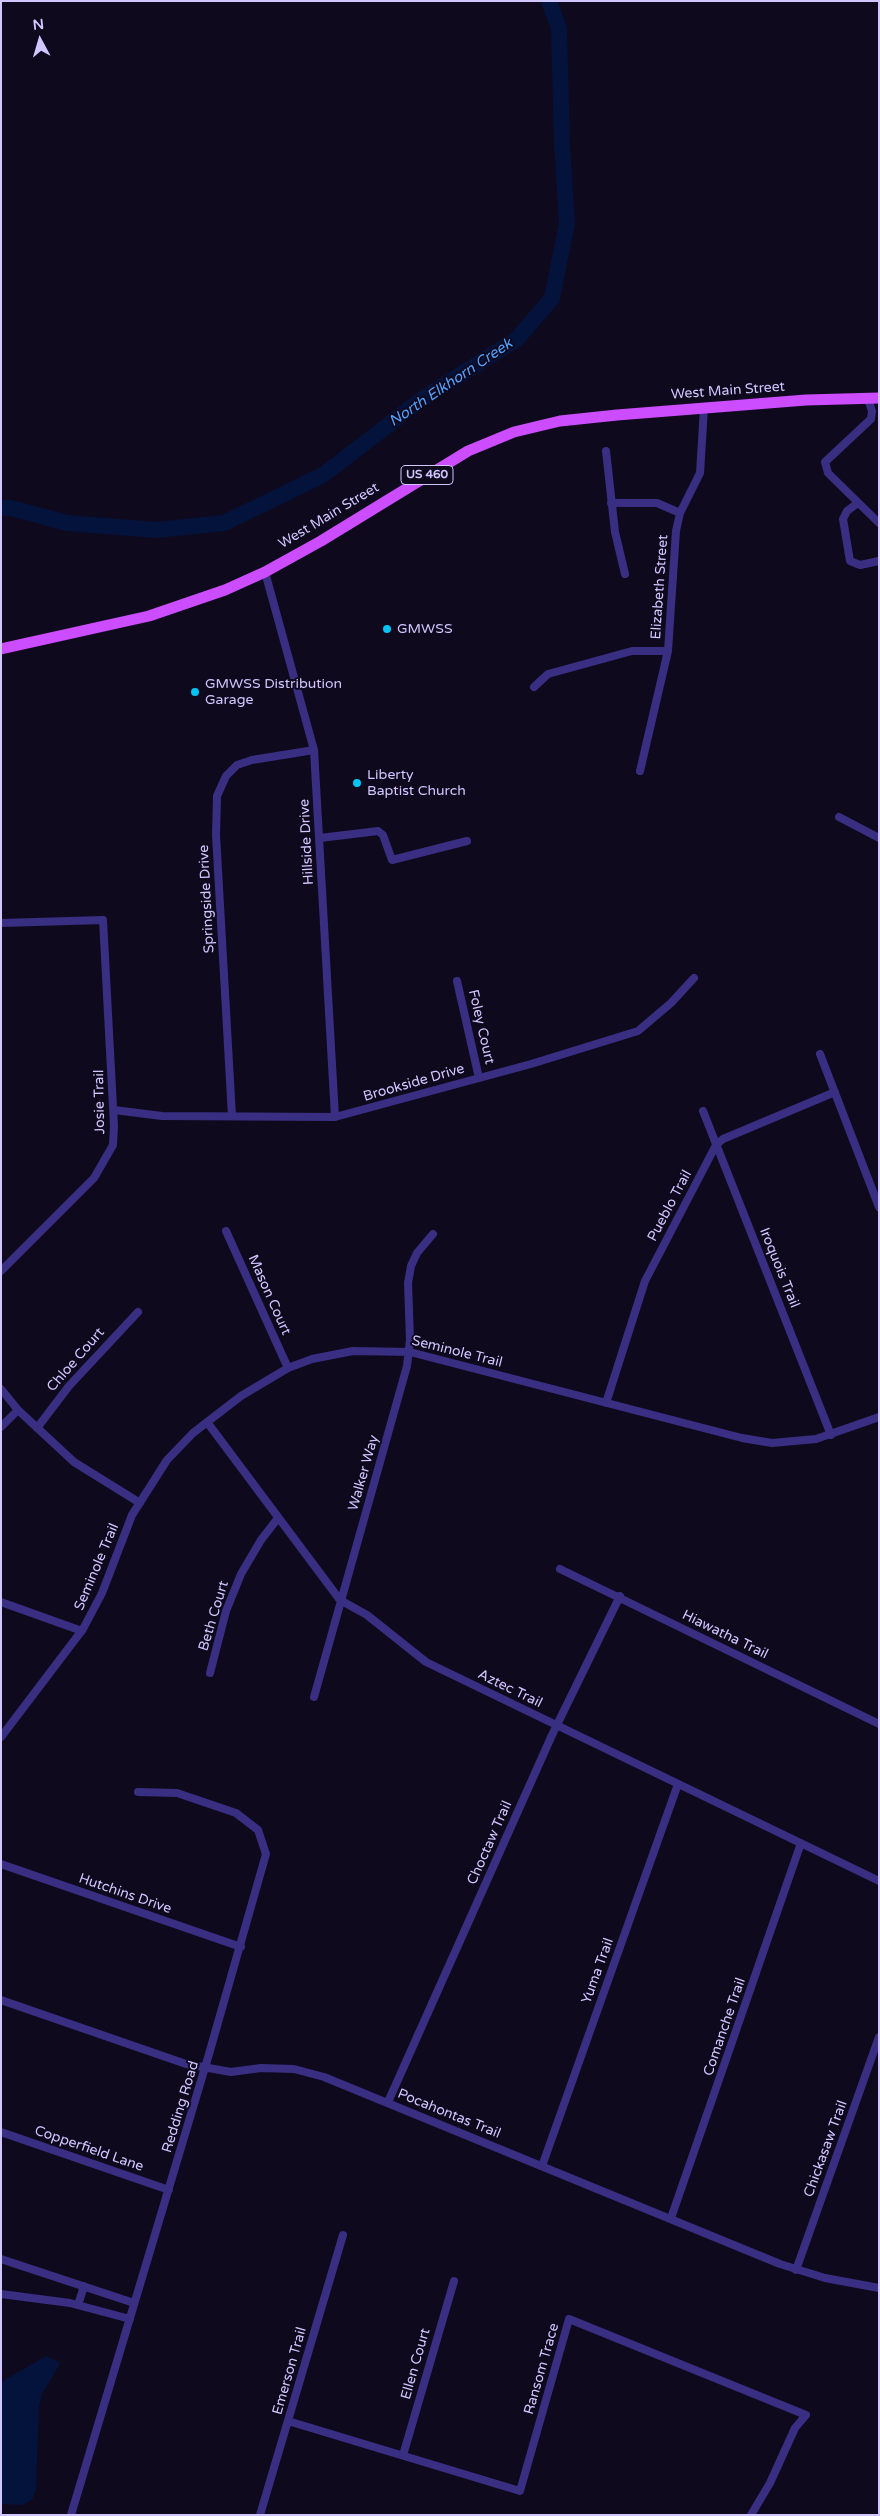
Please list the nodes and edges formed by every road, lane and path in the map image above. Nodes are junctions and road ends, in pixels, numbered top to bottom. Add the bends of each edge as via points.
1 (874, 398) edge
2 (704, 408) junction
3 (606, 451) dead end
4 (612, 503) junction
5 (858, 503) junction
6 (680, 513) junction
7 (879, 523) edge
8 (879, 561) edge
9 (265, 572) junction
10 (625, 574) dead end
11 (1, 649) edge
12 (668, 651) junction
13 (534, 688) dead end
14 (314, 750) junction
15 (640, 771) dead end
16 (839, 818) dead end
17 (320, 838) junction
18 (879, 838) edge
19 (467, 841) dead end
20 (1, 922) edge
21 (694, 978) dead end
22 (457, 981) dead end
23 (820, 1054) dead end
24 (479, 1078) junction
25 (835, 1092) junction
26 (114, 1110) junction
27 (703, 1111) dead end
28 (232, 1116) junction
29 (335, 1117) junction
30 (716, 1145) junction
31 (879, 1207) edge
32 (226, 1231) dead end
33 (433, 1234) dead end
34 (1, 1270) edge
35 (138, 1312) dead end
36 (410, 1352) junction
37 (288, 1368) junction
38 (1, 1389) edge
39 (606, 1403) junction
40 (18, 1410) junction
41 (879, 1417) edge
42 (207, 1422) junction
43 (1, 1427) edge
44 (37, 1428) junction
45 (831, 1435) junction
46 (140, 1503) junction
47 (278, 1518) junction
48 (560, 1569) dead end
49 (620, 1596) junction
50 (340, 1600) junction
51 (1, 1602) edge
52 (82, 1630) junction
53 (210, 1673) dead end
54 (314, 1697) dead end
55 (879, 1724) edge
56 (557, 1726) junction
57 (2, 1734) edge
58 (678, 1784) junction
59 (138, 1792) dead end
60 (801, 1843) junction
61 (1, 1864) edge
62 (879, 1881) edge
63 (241, 1947) junction
64 (1, 2000) edge
65 (879, 2037) edge
66 (205, 2068) junction
67 (388, 2102) junction
68 (1, 2132) edge
69 (542, 2166) junction
70 (169, 2190) junction
71 (671, 2218) junction
72 (343, 2235) dead end
73 (1, 2259) edge
74 (796, 2270) junction
75 (454, 2281) dead end
76 (84, 2286) junction
77 (879, 2288) edge
78 (1, 2294) edge
79 (134, 2303) junction
80 (78, 2305) junction
81 (130, 2319) junction
82 (288, 2421) junction
83 (402, 2455) junction
84 (71, 2515) edge
85 (260, 2515) edge
86 (752, 2515) edge

1 - 2 main road, West Main Street / US 460
1 - 5 street via 871,419 825,462 828,473
2 - 6 street, Elizabeth Street via 700,474
2 - 9 main road, West Main Street / US 460 via 560,421 499,437 443,464
3 - 4 street
4 - 6 street via 657,503
4 - 10 street
5 - 7 street
5 - 8 street via 847,511 844,519 850,561 860,565
6 - 12 street, Elizabeth Street via 674,544
9 - 11 main road, West Main Street / US 460 via 225,590 149,616
9 - 14 street, Hillside Drive
12 - 13 street via 632,651 557,671 548,674
12 - 15 street, Elizabeth Street
14 - 17 street, Hillside Drive
14 - 28 street, Springside Drive via 252,760 236,766 226,776 217,796 216,835
16 - 18 street
17 - 19 street via 378,831 392,860
17 - 29 street, Hillside Drive
20 - 26 street, Josie Trail via 103,920
21 - 24 street, Brookside Drive via 638,1031
22 - 24 street, Foley Court
23 - 25 street
24 - 29 street, Brookside Drive
25 - 30 street via 723,1139
25 - 31 street
26 - 28 street, Brookside Drive via 162,1116
26 - 34 street, Josie Trail via 112,1145 94,1178
27 - 30 street, Iroquois Trail
28 - 29 street, Brookside Drive
30 - 39 street, Pueblo Trail via 645,1281
30 - 45 street, Iroquois Trail
32 - 37 street, Mason Court
33 - 36 street, Walker Way via 417,1253 409,1274
35 - 44 street, Chloe Court via 69,1386
36 - 37 street, Seminole Trail via 353,1351 312,1359
36 - 39 street, Seminole Trail
36 - 50 street, Walker Way
37 - 42 street, Seminole Trail via 241,1396
38 - 40 street
39 - 45 street, Seminole Trail via 772,1443
40 - 43 street
40 - 44 street
41 - 45 street, Seminole Trail
42 - 46 street, Seminole Trail via 168,1460
42 - 47 street, Aztec Trail
44 - 46 street via 74,1462
46 - 52 street, Seminole Trail via 132,1515 102,1593
47 - 50 street, Aztec Trail
47 - 53 street, Beth Court via 241,1574 226,1611
48 - 49 street, Hiawatha Trail
49 - 55 street, Hiawatha Trail
49 - 56 street, Choctaw Trail
50 - 54 street, Walker Way
50 - 56 street, Aztec Trail via 367,1615 426,1662
51 - 52 street
52 - 57 street, Seminole Trail
56 - 58 street, Aztec Trail
56 - 67 street, Choctaw Trail
58 - 60 street, Aztec Trail
58 - 69 street, Yuma Trail
59 - 63 street, Redding Road via 177,1793 236,1813 258,1830 266,1854
60 - 62 street, Aztec Trail
60 - 71 street, Comanche Trail
61 - 63 street, Hutchins Drive
63 - 66 street, Redding Road
64 - 66 street, Pocahontas Trail
65 - 74 street, Chickasaw Trail
66 - 67 street, Pocahontas Trail via 231,2072 261,2068 304,2070
66 - 70 street, Redding Road
67 - 69 street, Pocahontas Trail
68 - 70 street, Copperfield Lane
69 - 71 street, Pocahontas Trail
70 - 79 street, Redding Road
71 - 74 street, Pocahontas Trail
72 - 82 street, Emerson Trail
73 - 76 street
74 - 77 street, Pocahontas Trail
75 - 83 street, Ellen Court
76 - 79 street
76 - 80 street
78 - 80 street
79 - 81 street, Redding Road
80 - 81 street
81 - 84 street, Redding Road
82 - 83 street, Ransom Trace
82 - 85 street, Emerson Trail
83 - 86 street, Ransom Trace via 520,2491 569,2319 806,2415 795,2428

